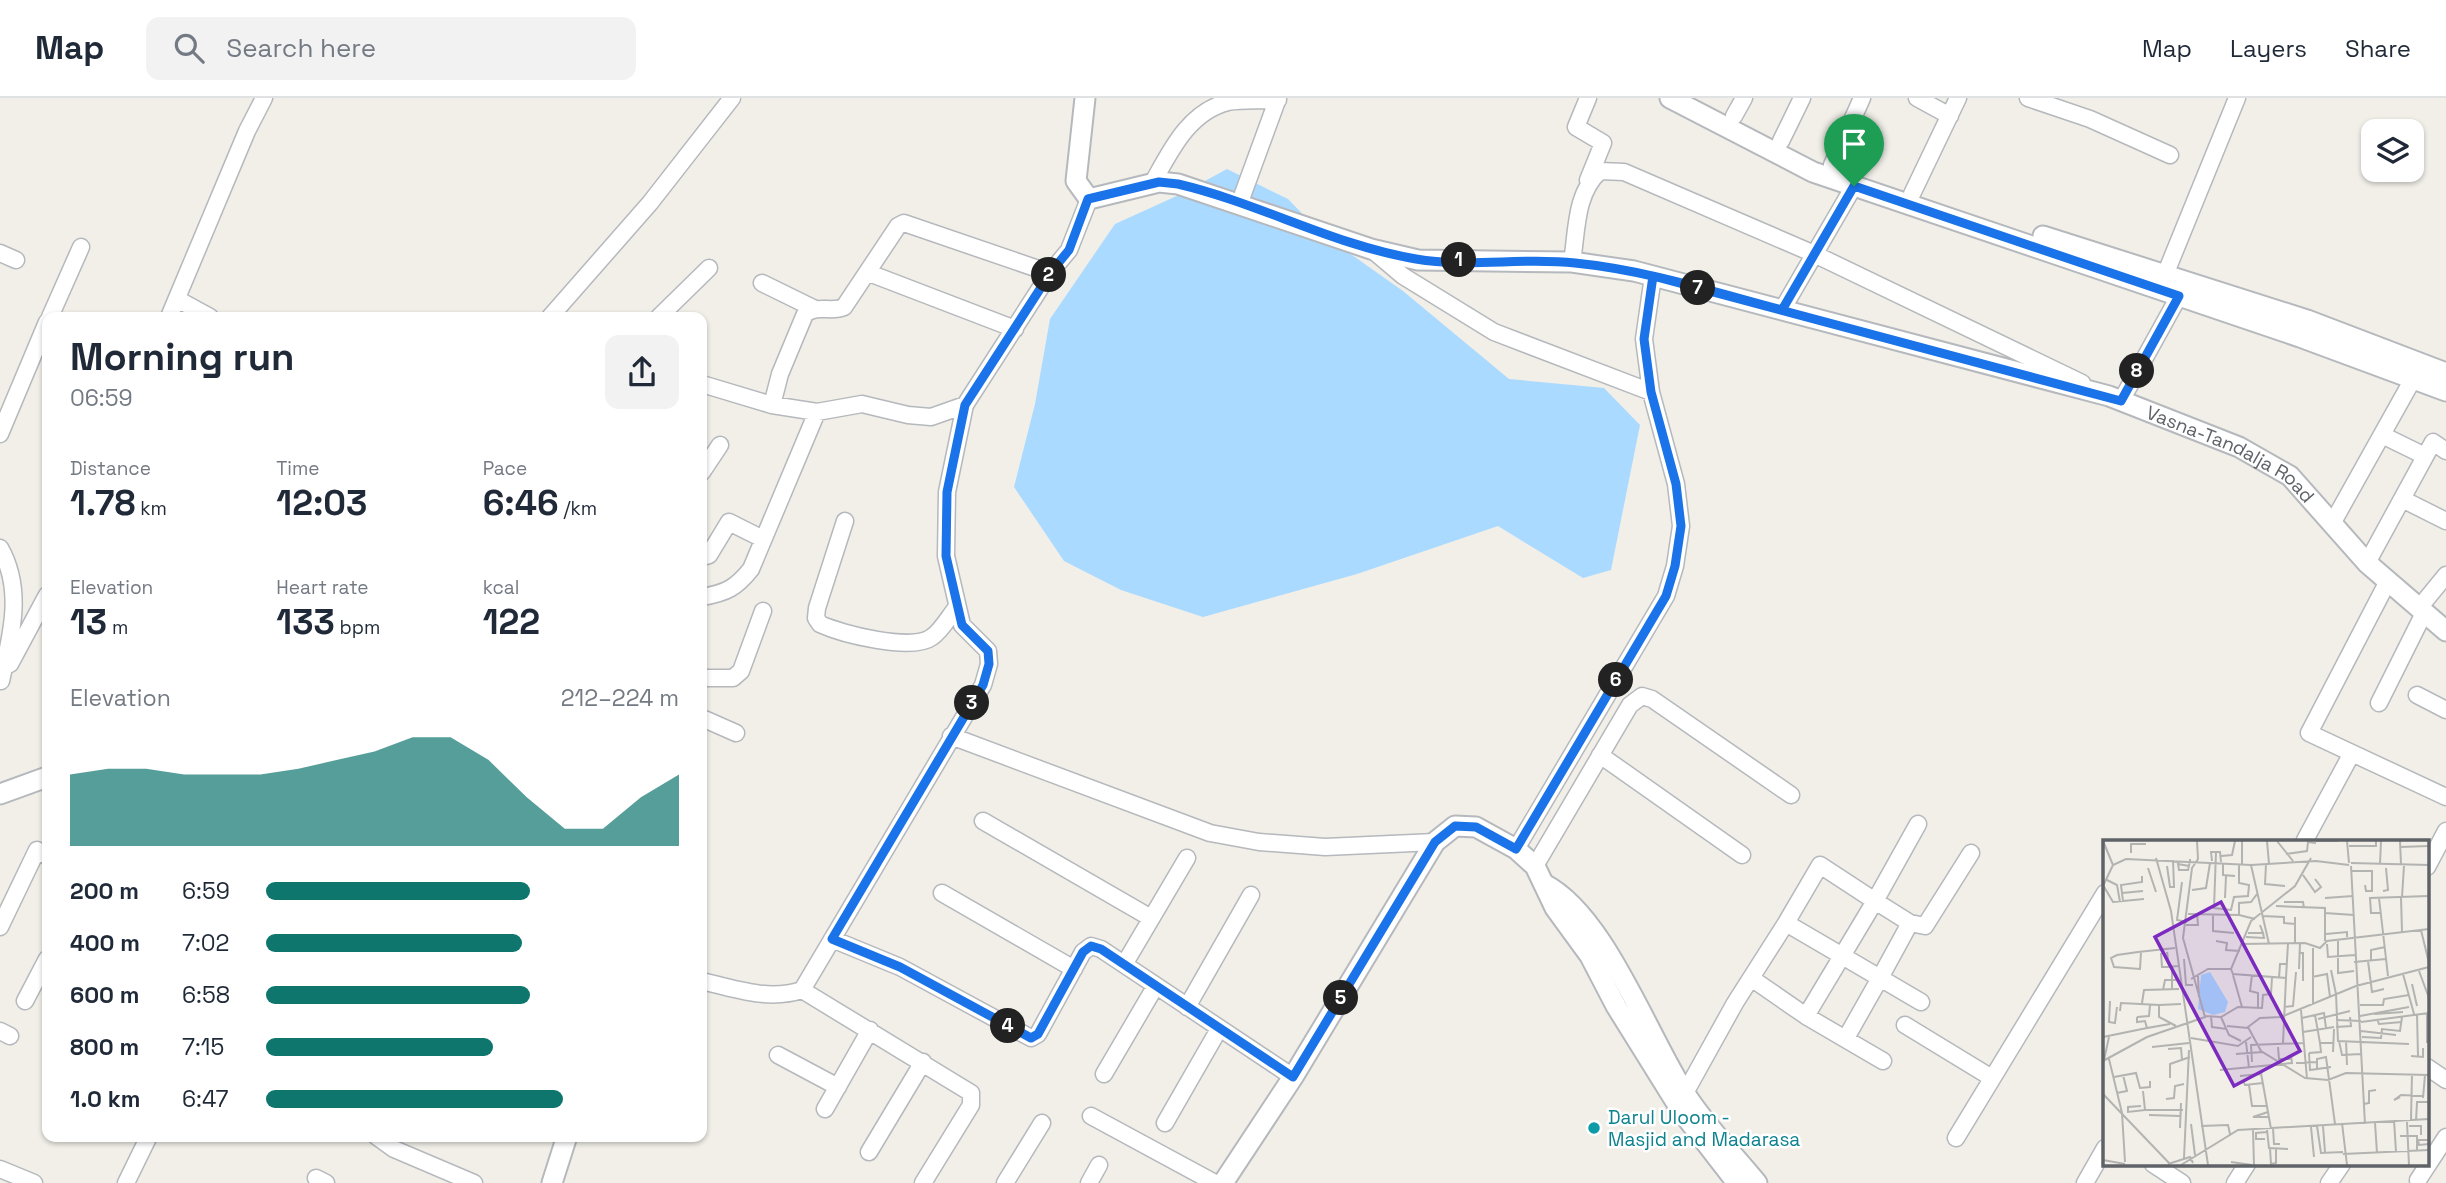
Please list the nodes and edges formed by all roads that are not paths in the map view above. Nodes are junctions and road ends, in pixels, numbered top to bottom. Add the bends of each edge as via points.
1 (264, 98) edge
2 (732, 98) edge
3 (1085, 98) edge
4 (1588, 98) edge
5 (1670, 98) edge
6 (1699, 98) edge
7 (1744, 98) edge
8 (1802, 98) edge
9 (1862, 98) edge
10 (1917, 98) edge
11 (1958, 98) edge
12 (2028, 98) edge
13 (2237, 98) edge
14 (1278, 99) edge
15 (1734, 116) junction
16 (1950, 116) junction
17 (1781, 141) junction
18 (2170, 155) dead end
19 (1832, 165) junction
20 (1588, 181) junction
21 (1152, 184) junction
22 (1865, 186) junction
23 (1912, 194) junction
24 (1088, 199) junction
25 (1240, 202) junction
26 (81, 247) dead end
27 (1371, 249) junction
28 (0, 253) edge
29 (1812, 253) junction
30 (16, 260) dead end
31 (1573, 262) junction
32 (709, 268) dead end
33 (1051, 272) junction
34 (869, 273) junction
35 (2165, 275) junction
36 (1653, 276) junction
37 (762, 283) dead end
38 (2179, 296) junction
39 (177, 299) junction
40 (813, 308) junction
41 (1782, 310) junction
42 (52, 312) edge
43 (171, 312) edge
44 (201, 312) edge
45 (554, 312) edge
46 (664, 312) edge
47 (1015, 329) junction
48 (42, 334) edge
49 (32, 357) junction
50 (42, 362) edge
51 (2446, 373) edge
52 (2413, 379) junction
53 (707, 386) edge
54 (2446, 391) edge
55 (1651, 392) junction
56 (2115, 398) junction
57 (772, 405) junction
58 (965, 405) junction
59 (817, 411) junction
60 (0, 434) edge
61 (2382, 435) junction
62 (720, 445) dead end
63 (2446, 451) edge
64 (2425, 456) junction
65 (707, 464) edge
66 (2402, 499) junction
67 (845, 521) dead end
68 (2446, 521) edge
69 (2333, 522) junction
70 (764, 539) junction
71 (0, 548) edge
72 (707, 556) edge
73 (2367, 563) junction
74 (2446, 575) edge
75 (2388, 581) junction
76 (707, 596) edge
77 (42, 604) edge
78 (956, 608) junction
79 (2421, 610) junction
80 (763, 611) dead end
81 (2446, 631) edge
82 (707, 678) edge
83 (0, 681) edge
84 (2417, 695) dead end
85 (2379, 704) dead end
86 (2446, 710) edge
87 (707, 720) edge
88 (736, 733) dead end
89 (951, 736) junction
90 (2352, 752) junction
91 (1600, 755) junction
92 (42, 780) edge
93 (0, 794) edge
94 (1791, 795) dead end
95 (2446, 797) edge
96 (983, 821) dead end
97 (1918, 824) dead end
98 (2446, 831) edge
99 (2305, 840) edge
100 (1435, 842) junction
101 (1516, 849) junction
102 (42, 853) edge
103 (1970, 853) dead end
104 (1742, 855) dead end
105 (1187, 858) dead end
106 (2428, 865) edge
107 (1537, 874) junction
108 (942, 893) dead end
109 (1251, 895) dead end
110 (2103, 896) edge
111 (1875, 901) junction
112 (1152, 918) junction
113 (1786, 923) junction
114 (1910, 923) junction
115 (0, 927) edge
116 (832, 939) junction
117 (1841, 956) junction
118 (1125, 963) junction
119 (42, 969) edge
120 (1074, 969) junction
121 (1751, 978) junction
122 (1880, 978) junction
123 (707, 982) edge
124 (1155, 987) junction
125 (802, 990) junction
126 (25, 1001) dead end
127 (1921, 1002) dead end
128 (1187, 1007) junction
129 (1806, 1016) junction
130 (1905, 1025) dead end
131 (1219, 1029) junction
132 (870, 1030) junction
133 (1846, 1038) junction
134 (778, 1055) dead end
135 (1883, 1061) dead end
136 (923, 1062) junction
137 (2428, 1068) edge
138 (1104, 1074) dead end
139 (1293, 1077) junction
140 (1992, 1078) junction
141 (2446, 1079) edge
142 (838, 1087) junction
143 (1685, 1093) junction
144 (825, 1109) dead end
145 (1091, 1116) dead end
146 (1042, 1123) dead end
147 (1165, 1123) dead end
148 (2446, 1137) edge
149 (1956, 1138) dead end
150 (146, 1142) edge
151 (384, 1142) edge
152 (565, 1142) edge
153 (869, 1152) dead end
154 (2103, 1152) edge
155 (1099, 1165) dead end
156 (2428, 1165) edge
157 (2156, 1166) edge
158 (2246, 1166) edge
159 (2341, 1166) edge
160 (2427, 1166) edge
161 (439, 1168) junction
162 (0, 1169) edge
163 (2418, 1180) dead end
164 (1749, 1182) edge
165 (34, 1183) edge
166 (127, 1183) edge
167 (431, 1183) edge
168 (474, 1183) edge
169 (552, 1183) edge
170 (923, 1183) edge
171 (1005, 1183) edge
172 (1089, 1183) edge
173 (1215, 1183) edge
174 (1223, 1183) edge
175 (2085, 1183) edge
176 (2182, 1183) edge
177 (2235, 1183) edge
178 (2329, 1183) edge

1 - 39 street
2 - 45 street via 650,203
3 - 24 street via 1076,181
4 - 20 street via 1576,127 1603,143
5 - 22 street via 1813,172
6 - 15 street
7 - 15 street
8 - 17 street
9 - 19 street
10 - 16 street
11 - 16 street
12 - 18 street via 2090,119
13 - 35 street
14 - 21 street via 1228,102 1207,112 1182,132
14 - 25 street
15 - 17 street
16 - 23 street
17 - 19 street
19 - 22 street
20 - 29 street via 1600,171 1624,172
20 - 31 street via 1582,194
21 - 24 street, Vasna-Tandalja Road
21 - 25 street, Vasna-Tandalja Road via 1178,184
22 - 23 street
22 - 29 street
22 - 38 street
23 - 35 street
24 - 33 street via 1069,250
25 - 27 street, Vasna-Tandalja Road
26 - 42 street
27 - 31 street, Vasna-Tandalja Road via 1418,260
27 - 55 street via 1403,276 1494,332
28 - 30 street
29 - 41 street
29 - 56 street
31 - 36 street, Vasna-Tandalja Road
32 - 46 street
33 - 34 street via 904,223
33 - 47 street
34 - 40 street via 844,307
34 - 47 street
35 - 51 street via 2353,336
36 - 41 street, Vasna-Tandalja Road
36 - 55 street via 1644,339
37 - 40 street
38 - 52 street
38 - 56 street
39 - 43 street
39 - 44 street
40 - 57 street via 805,314
41 - 56 street, Vasna-Tandalja Road
47 - 58 street
48 - 49 street
49 - 50 street
49 - 60 street
52 - 54 street
52 - 61 street
53 - 57 street
55 - 101 street via 1676,484 1681,526 1675,566 1666,596
56 - 69 street, Vasna-Tandalja Road via 2269,463 2290,476
57 - 59 street
58 - 59 street via 932,417 862,404
58 - 78 street via 947,492 945,526
59 - 70 street
61 - 64 street
61 - 69 street
62 - 65 street
63 - 64 street via 2433,442
64 - 66 street
66 - 68 street
66 - 73 street
67 - 78 street via 817,608 820,624 895,643 913,643 931,638
69 - 73 street, Vasna-Tandalja Road
70 - 72 street via 729,522
70 - 76 street via 737,587
71 - 83 street via 12,570 14,591
73 - 75 street, Vasna-Tandalja Road
74 - 79 street
75 - 79 street, Vasna-Tandalja Road
75 - 90 street via 2309,733
77 - 83 street
78 - 89 street via 962,625 988,651 989,664 983,685
79 - 81 street, Vasna-Tandalja Road
79 - 85 street
80 - 82 street via 741,671 733,678
84 - 86 street
87 - 88 street
89 - 100 street via 1210,833 1325,847
89 - 116 street
90 - 95 street
90 - 99 street
91 - 94 street via 1630,705 1642,696
91 - 104 street
91 - 107 street
92 - 93 street
96 - 112 street
97 - 111 street
98 - 106 street
100 - 101 street via 1455,826 1476,827
100 - 139 street
101 - 107 street
102 - 115 street via 37,850
103 - 114 street via 1925,926
105 - 112 street
107 - 143 street via 1562,895 1608,953
107 - 164 street via 1682,1112
108 - 120 street
109 - 128 street
110 - 140 street
111 - 113 street via 1819,866
111 - 114 street
111 - 117 street
112 - 118 street
113 - 117 street
113 - 121 street
114 - 122 street
116 - 120 street via 900,967 1031,1038 1038,1034
116 - 125 street
117 - 122 street
117 - 129 street
118 - 120 street via 1091,946
118 - 124 street
119 - 126 street
121 - 129 street
121 - 143 street
122 - 127 street
122 - 133 street
123 - 125 street via 764,995
124 - 128 street
124 - 138 street
125 - 132 street
128 - 131 street
129 - 133 street
130 - 140 street
131 - 139 street
131 - 147 street
132 - 136 street
132 - 142 street
133 - 135 street
134 - 142 street
136 - 153 street
136 - 170 street via 967,1088 972,1100
137 - 141 street
139 - 174 street
140 - 149 street
142 - 144 street
143 - 164 street
145 - 173 street
146 - 171 street
148 - 156 street
150 - 166 street
151 - 161 street
152 - 169 street
154 - 175 street
155 - 172 street
157 - 176 street
158 - 177 street
159 - 178 street
160 - 163 street
161 - 167 street
161 - 168 street
162 - 165 street

